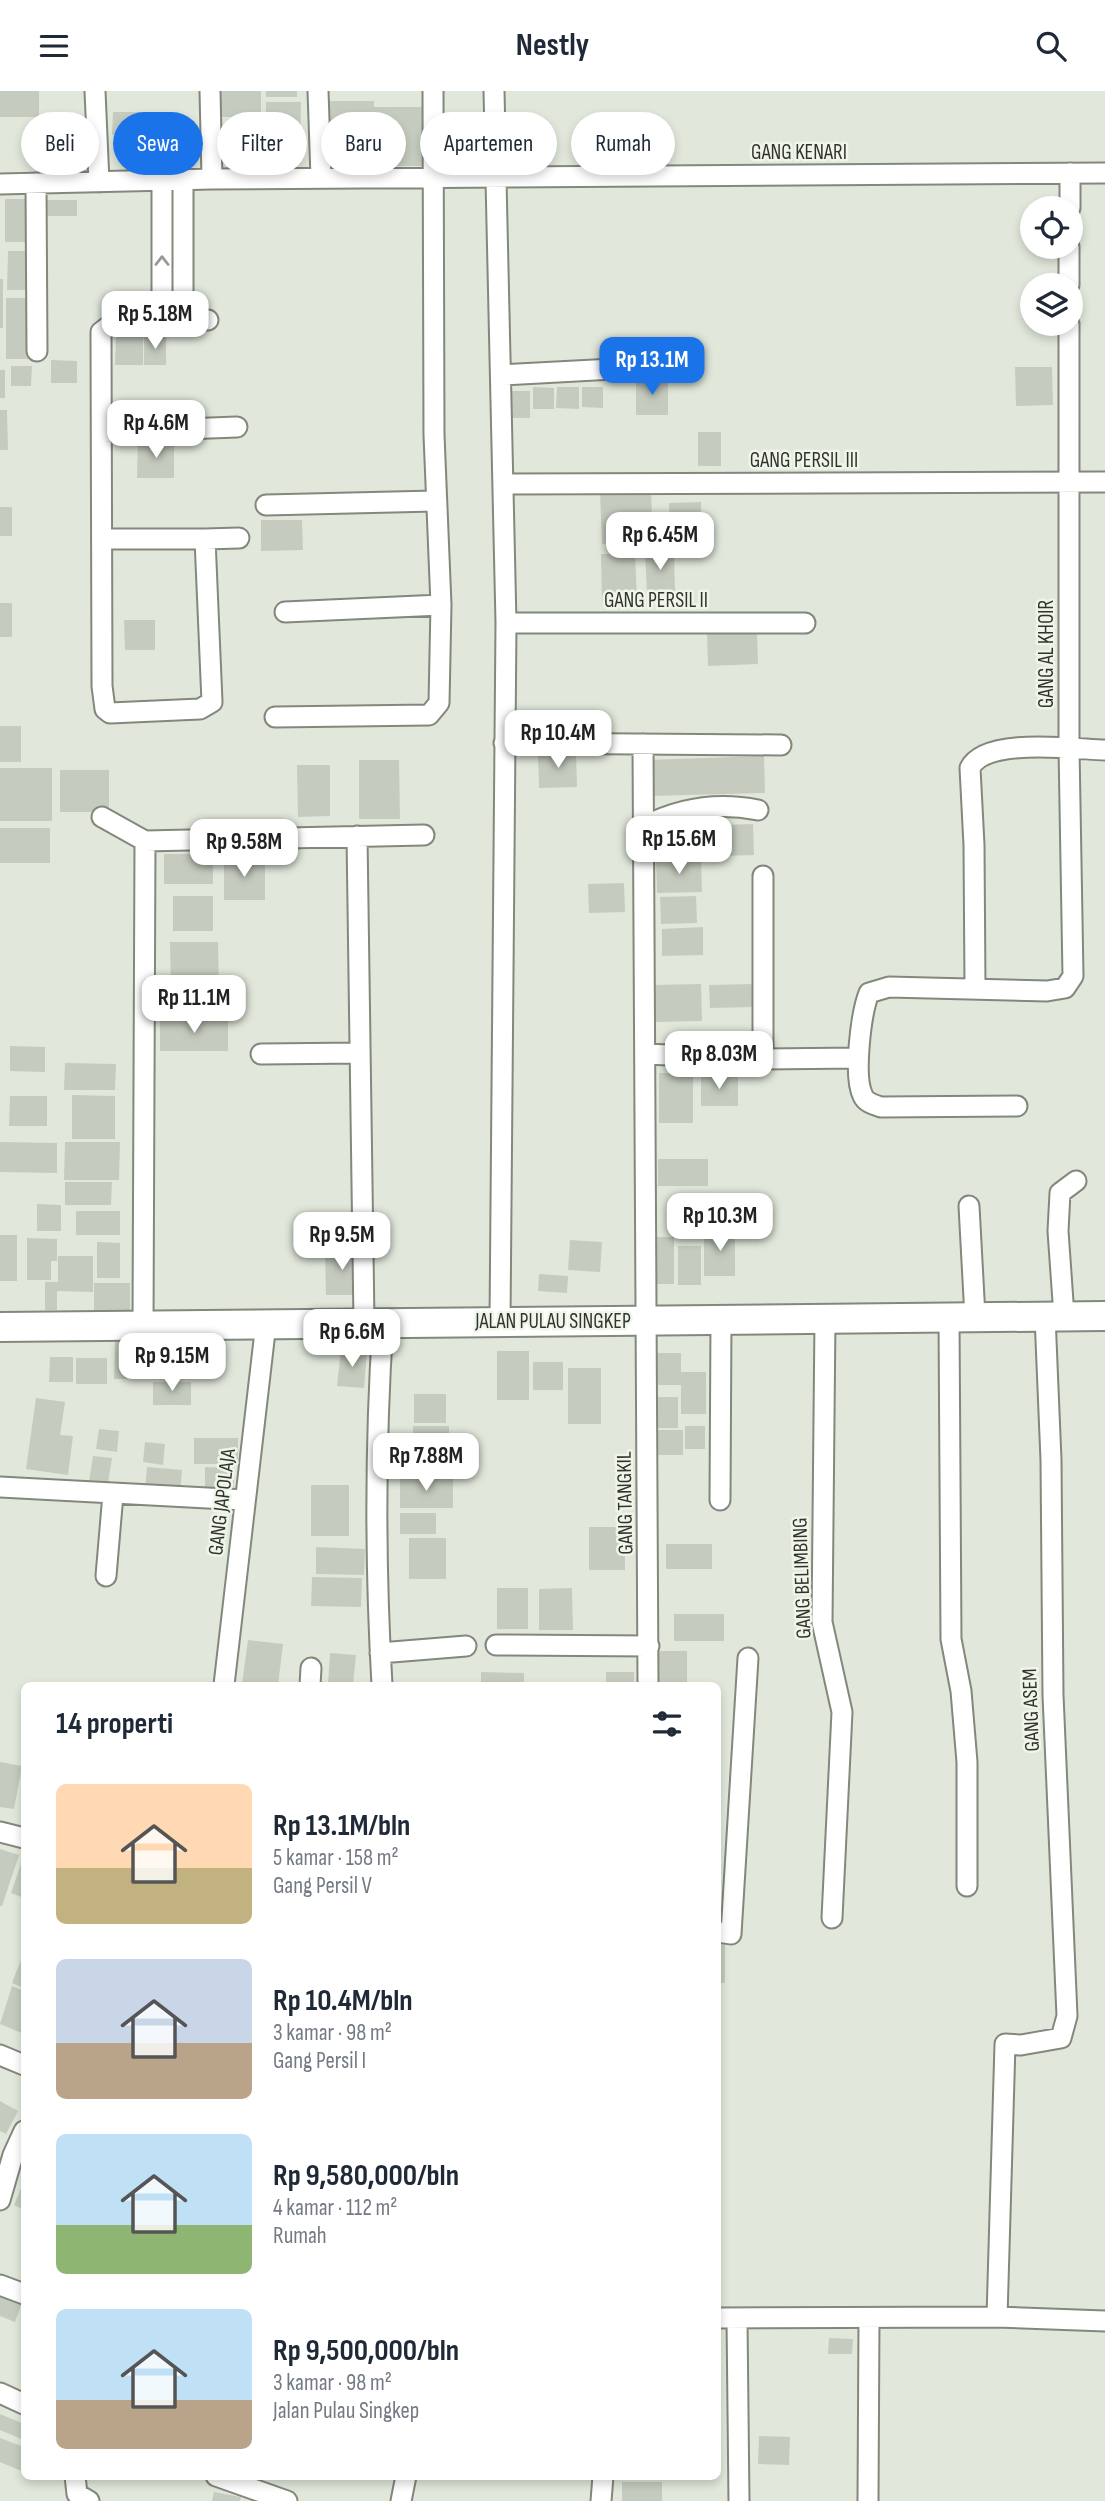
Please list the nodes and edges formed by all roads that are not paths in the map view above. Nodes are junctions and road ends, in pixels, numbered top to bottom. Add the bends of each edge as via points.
1 (95, 91) edge
2 (210, 91) edge
3 (318, 91) edge
4 (433, 91) edge
5 (494, 91) edge
6 (1070, 173) junction
7 (1105, 173) edge
8 (488, 177) junction
9 (321, 178) junction
10 (443, 178) junction
11 (212, 179) junction
12 (162, 180) junction
13 (183, 180) junction
14 (99, 182) junction
15 (36, 183) junction
16 (0, 184) edge
17 (1070, 196) edge
18 (183, 320) junction
19 (208, 320) dead end
20 (162, 321) junction
21 (1069, 336) edge
22 (37, 351) dead end
23 (632, 368) dead end
24 (501, 376) junction
25 (237, 427) dead end
26 (104, 432) junction
27 (1068, 482) junction
28 (1105, 482) edge
29 (503, 484) junction
30 (435, 501) junction
31 (266, 505) dead end
32 (239, 538) dead end
33 (103, 539) junction
34 (205, 539) junction
35 (441, 605) junction
36 (285, 612) dead end
37 (506, 622) junction
38 (805, 624) dead end
39 (275, 717) dead end
40 (504, 743) junction
41 (643, 744) junction
42 (781, 745) dead end
43 (1069, 748) junction
44 (1105, 750) edge
45 (758, 810) dead end
46 (102, 817) dead end
47 (646, 826) junction
48 (424, 835) dead end
49 (357, 836) junction
50 (145, 841) junction
51 (763, 877) dead end
52 (975, 988) junction
53 (360, 1053) junction
54 (261, 1054) dead end
55 (646, 1054) junction
56 (858, 1058) junction
57 (763, 1059) junction
58 (1017, 1106) dead end
59 (1076, 1181) dead end
60 (969, 1206) dead end
61 (1055, 1316) junction
62 (1105, 1316) edge
63 (825, 1318) junction
64 (962, 1318) junction
65 (722, 1319) junction
66 (646, 1320) junction
67 (496, 1321) junction
68 (373, 1322) junction
69 (266, 1323) junction
70 (143, 1325) junction
71 (0, 1327) edge
72 (0, 1487) edge
73 (113, 1493) junction
74 (245, 1500) junction
75 (720, 1500) dead end
76 (106, 1576) dead end
77 (496, 1645) dead end
78 (466, 1646) dead end
79 (649, 1646) junction
80 (380, 1653) junction
81 (748, 1658) dead end
82 (224, 1682) edge
83 (382, 1682) edge
84 (648, 1682) edge
85 (0, 1832) edge
86 (21, 1837) edge
87 (967, 1886) dead end
88 (832, 1918) dead end
89 (721, 1933) edge
90 (0, 2055) edge
91 (21, 2064) edge
92 (21, 2138) edge
93 (0, 2200) edge
94 (0, 2285) edge
95 (21, 2293) edge
96 (997, 2317) junction
97 (727, 2319) edge
98 (869, 2319) junction
99 (1105, 2321) edge
100 (0, 2393) edge
101 (21, 2403) edge
102 (75, 2480) edge
103 (227, 2480) edge
104 (405, 2480) edge
105 (603, 2480) edge
106 (89, 2501) edge
107 (287, 2501) edge
108 (401, 2501) edge
109 (601, 2501) edge
110 (739, 2501) edge
111 (868, 2501) edge

1 - 14 street
2 - 11 street
3 - 9 street
4 - 10 street
5 - 8 street
6 - 7 street, GANG KENARI
6 - 8 street, GANG KENARI
6 - 17 street
8 - 10 street, GANG KENARI
8 - 24 street
9 - 10 street, GANG KENARI
9 - 11 street, GANG KENARI
10 - 30 street
11 - 13 street, GANG KENARI
12 - 13 street, GANG KENARI
12 - 14 street, GANG KENARI
20 -> 12 street
13 - 18 street
14 - 15 street, GANG KENARI
15 - 16 street, GANG KENARI
15 - 22 street
18 - 19 street
18 - 20 street
20 - 26 street via 114,322 101,332
21 - 27 street, GANG AL KHOIR
23 - 24 street
24 - 29 street
25 - 26 street
26 - 33 street
27 - 28 street, GANG PERSIL III
27 - 29 street, GANG PERSIL III
27 - 43 street, GANG AL KHOIR
29 - 37 street
30 - 31 street
30 - 35 street
32 - 34 street
33 - 34 street
33 - 34 street via 102,686 105,709 110,713 200,709 212,702
35 - 36 street
35 - 39 street via 439,703 429,715
37 - 38 street, GANG PERSIL II
37 - 40 street
40 - 41 street
40 - 67 street
41 - 42 street
41 - 47 street, GANG TANGKIL
43 - 44 street
43 - 52 street via 1003,748 980,754 970,768
43 - 52 street, GANG AL KHOIR via 1073,976 1065,988 1047,991
45 - 47 street via 701,806
46 - 50 street
47 - 55 street, GANG TANGKIL
48 - 49 street
49 - 50 street
49 - 53 street
50 - 70 street
51 - 57 street
52 - 56 street via 889,987 869,993
53 - 54 street
53 - 68 street
55 - 57 street
55 - 66 street, GANG TANGKIL
56 - 57 street
56 - 58 street via 862,1096 881,1107
59 - 61 street via 1060,1193
60 - 64 street
61 - 62 street, JALAN PULAU SINGKEP
61 - 64 street, JALAN PULAU SINGKEP
61 - 96 street, GANG ASEM via 1053,1695 1067,2016 1061,2038 1005,2044
63 - 64 street, JALAN PULAU SINGKEP
63 - 65 street, JALAN PULAU SINGKEP
63 - 88 street, GANG BELIMBING via 822,1622 842,1712
64 - 87 street via 951,1639 967,1762
65 - 66 street, JALAN PULAU SINGKEP
65 - 75 street
66 - 67 street, JALAN PULAU SINGKEP
66 - 79 street, GANG TANGKIL
67 - 68 street, JALAN PULAU SINGKEP
68 - 69 street, JALAN PULAU SINGKEP
68 - 80 street
69 - 70 street, JALAN PULAU SINGKEP
69 - 74 street, GANG JAPOLAJA
70 - 71 street, JALAN PULAU SINGKEP
72 - 73 street
73 - 74 street
73 - 76 street
74 - 82 street, GANG JAPOLAJA
77 - 79 street
78 - 80 street
79 - 84 street, GANG TANGKIL
80 - 83 street
81 - 89 street via 731,1934
85 - 86 street
90 - 91 street
92 - 93 street
94 - 95 street
96 - 98 street
96 - 99 street
97 - 98 street
97 - 110 street
98 - 111 street
100 - 101 street
102 - 106 street via 77,2494
103 - 107 street
104 - 108 street
105 - 109 street

